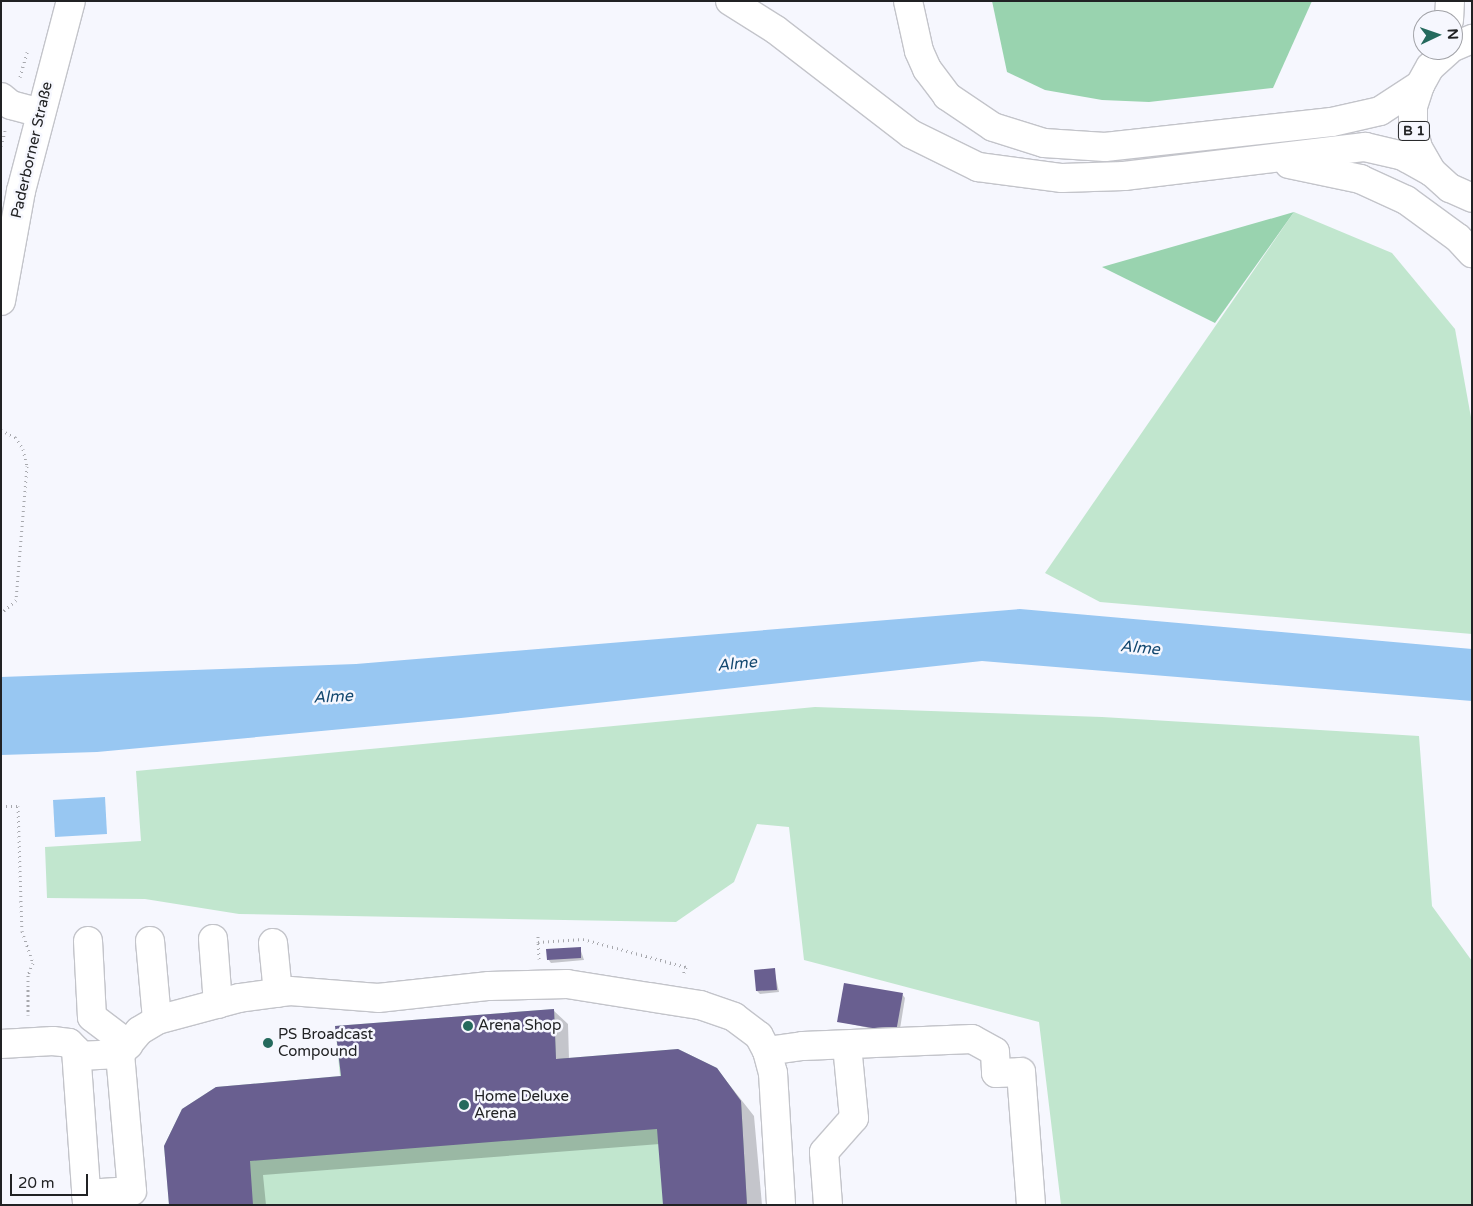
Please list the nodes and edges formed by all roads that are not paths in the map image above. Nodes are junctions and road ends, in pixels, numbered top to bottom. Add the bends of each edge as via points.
1 (71, 1) edge
2 (730, 1) edge
3 (908, 1) edge
4 (1438, 60) edge
5 (1420, 85) junction
6 (1, 97) edge
7 (40, 113) junction
8 (1260, 160) junction
9 (1432, 172) junction
10 (1472, 198) edge
11 (1472, 253) edge
12 (1, 301) edge
13 (213, 940) dead end
14 (88, 941) dead end
15 (150, 941) dead end
16 (274, 943) dead end
17 (278, 993) junction
18 (218, 1004) junction
19 (157, 1020) junction
20 (14, 1044) edge
21 (847, 1045) junction
22 (125, 1050) junction
23 (767, 1051) junction
24 (78, 1056) junction
25 (86, 1199) edge
26 (781, 1205) edge
27 (828, 1205) edge
28 (1030, 1205) edge

1 - 7 main road, Paderborner Straße
2 - 8 main road via 776,30 911,134 978,167 1019,175 1080,178
3 - 5 main road via 919,51 927,69 947,96 993,126 1044,143 1105,147 1332,122 1380,111
4 - 5 main road, B 1
5 - 9 main road, B 1 via 1413,106 1413,128 1418,148
6 - 7 main road via 11,105
7 - 12 main road, Paderborner Straße via 21,191
8 - 9 main road via 1365,147 1401,155
8 - 11 main road via 1323,169 1360,179 1406,200 1458,238
9 - 10 main road, B 1 via 1450,188
13 - 18 main road
14 - 22 main road via 92,1017
15 - 19 main road
16 - 17 main road
17 - 18 main road
17 - 23 main road via 378,998 489,986 540,984 608,988 676,1000 734,1017 758,1036
18 - 19 main road
19 - 22 main road via 139,1031
20 - 24 main road via 68,1043
21 - 23 main road
21 - 27 main road via 854,1118 824,1152
21 - 28 main road via 972,1039 995,1052 996,1073 1021,1072
22 - 24 main road
22 - 25 main road via 132,1191
23 - 26 main road via 773,1073
24 - 25 main road

